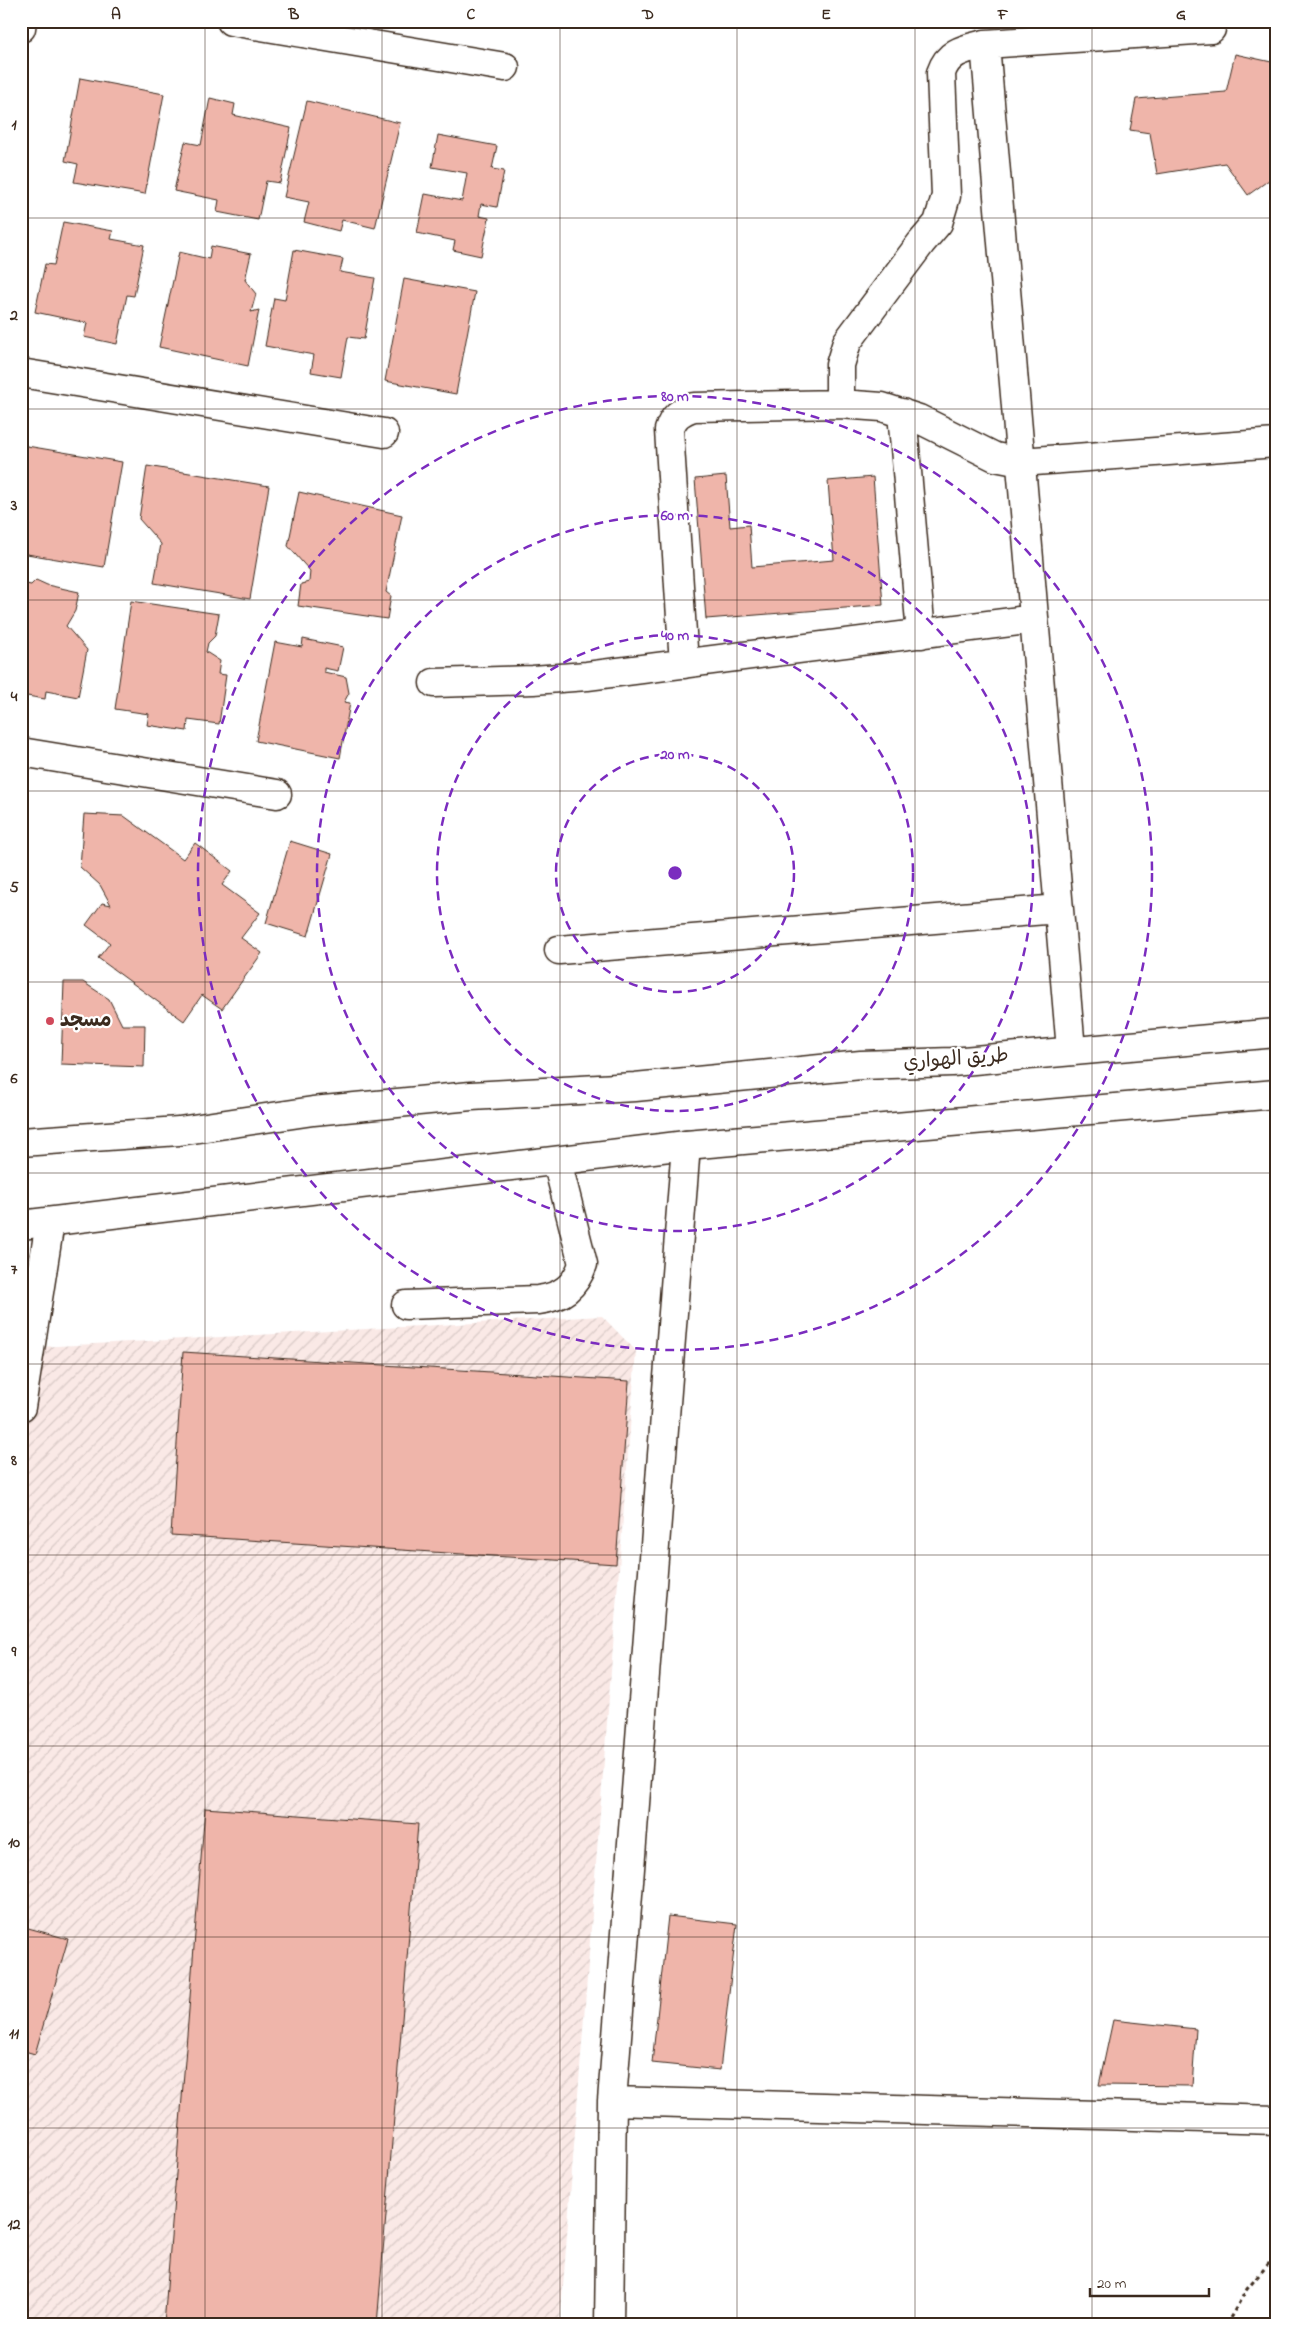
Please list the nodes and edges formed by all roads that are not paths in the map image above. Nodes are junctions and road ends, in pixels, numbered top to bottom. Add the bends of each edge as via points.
1 (22, 21) edge
2 (231, 21) edge
3 (21, 28) edge
4 (1211, 29) dead end
5 (985, 44) junction
6 (505, 67) dead end
7 (21, 374) edge
8 (840, 404) junction
9 (902, 413) junction
10 (384, 433) dead end
11 (1276, 444) edge
12 (1020, 462) junction
13 (1034, 619) junction
14 (921, 634) junction
15 (684, 664) junction
16 (434, 683) dead end
17 (21, 752) edge
18 (277, 794) dead end
19 (1058, 908) junction
20 (559, 950) dead end
21 (1276, 1033) edge
22 (1070, 1050) junction
23 (1276, 1094) edge
24 (21, 1142) edge
25 (686, 1145) junction
26 (557, 1161) junction
27 (50, 1222) junction
28 (21, 1225) edge
29 (406, 1305) dead end
30 (21, 1407) edge
31 (612, 2101) junction
32 (1276, 2120) edge
33 (609, 2325) edge

1 - 3 main road
2 - 6 main road
4 - 5 main road
5 - 8 main road via 956,52 944,64 941,82 946,181 944,210 934,228 847,342 840,365
5 - 12 main road
7 - 10 main road
8 - 9 main road via 860,404
8 - 15 main road via 694,407 685,410 672,422 669,439
9 - 12 main road via 995,456
9 - 14 main road
11 - 12 main road
12 - 13 main road
13 - 14 main road
13 - 19 main road
14 - 15 main road
15 - 16 main road via 551,679
17 - 18 main road
19 - 20 main road
19 - 22 main road
21 - 22 main road, طريق الهواري
22 - 24 main road, طريق الهواري via 952,1062 861,1065 636,1087 471,1096 313,1111 178,1131
23 - 25 main road
25 - 26 main road
25 - 31 main road
26 - 27 main road
26 - 29 main road via 583,1264 578,1279 567,1291 553,1298 538,1300
27 - 28 main road
27 - 30 main road
31 - 32 main road
31 - 33 main road

